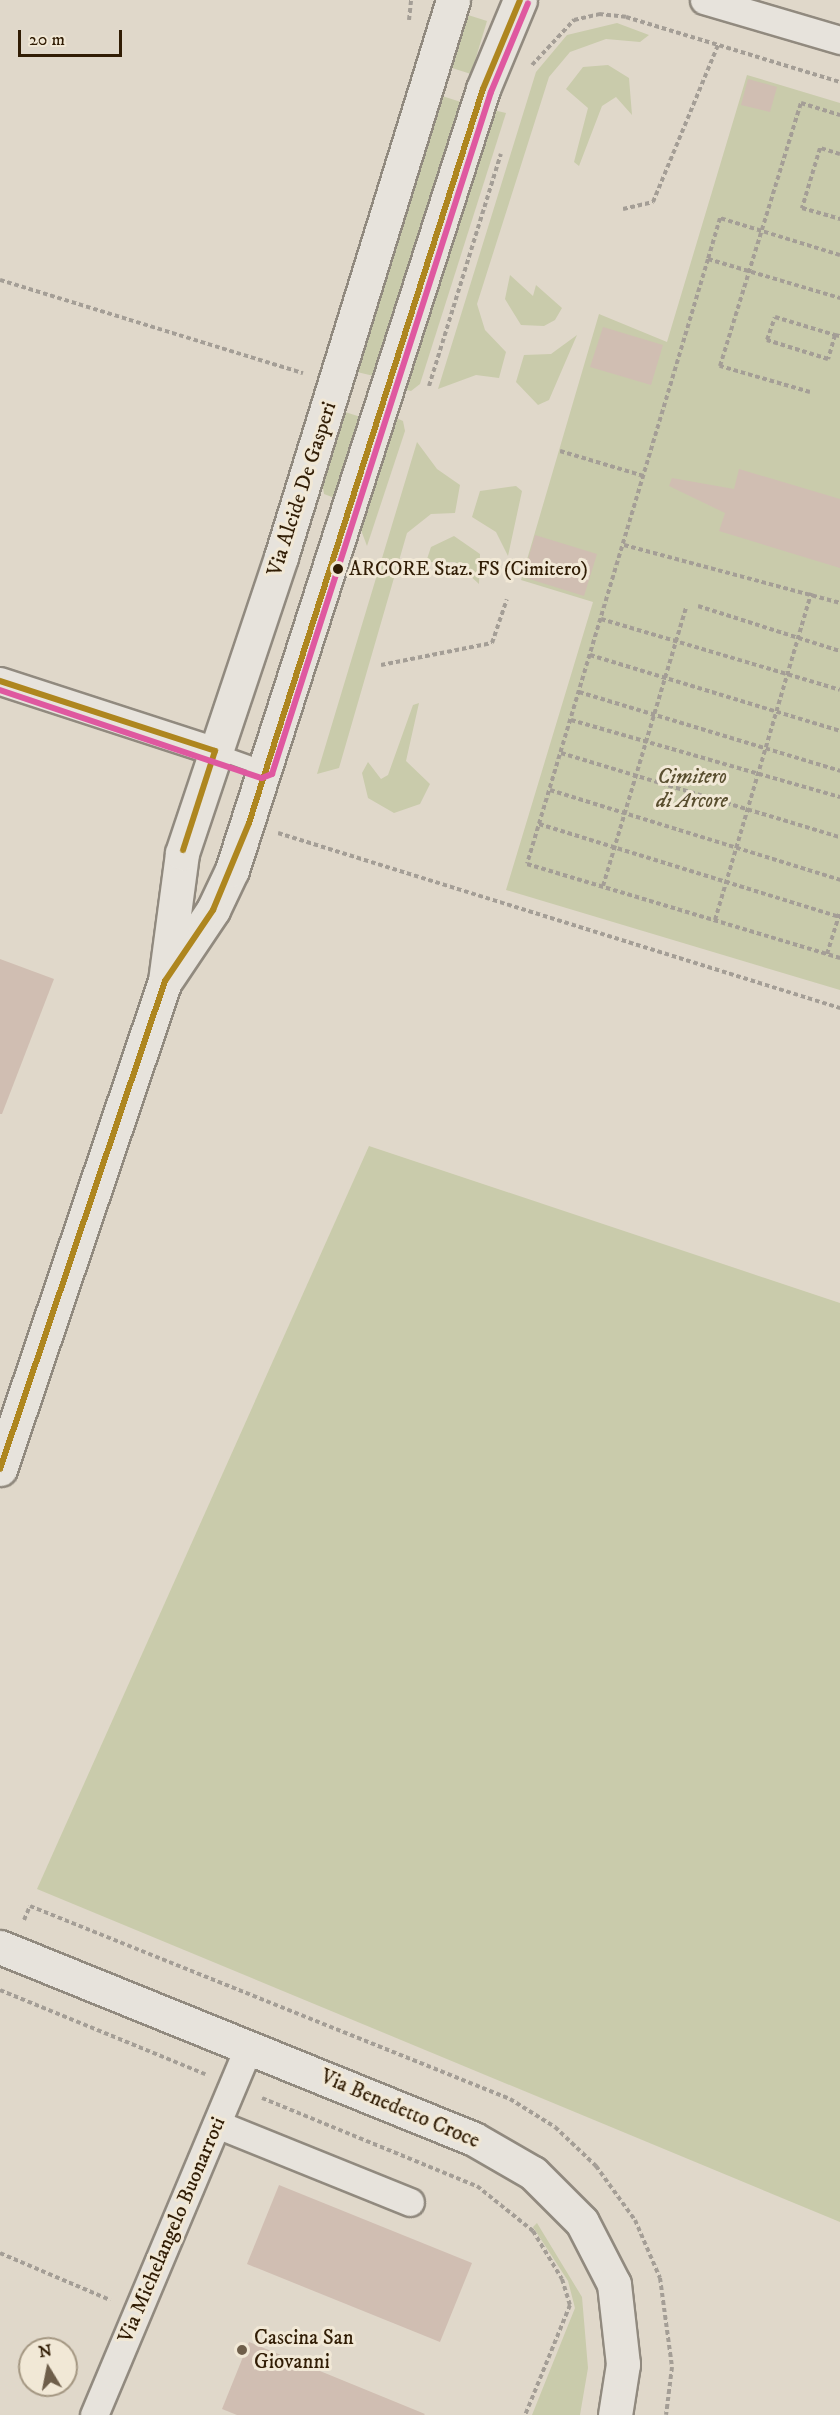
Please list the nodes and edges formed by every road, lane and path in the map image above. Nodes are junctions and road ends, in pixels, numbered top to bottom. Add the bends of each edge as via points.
1 (453, 0) edge
2 (520, 0) edge
3 (704, 0) edge
4 (840, 40) edge
5 (718, 45) junction
6 (530, 68) dead end
7 (840, 82) edge
8 (840, 115) edge
9 (840, 154) edge
10 (623, 208) dead end
11 (840, 219) edge
12 (760, 231) junction
13 (840, 255) edge
14 (708, 259) junction
15 (746, 270) junction
16 (0, 280) edge
17 (840, 298) edge
18 (837, 336) edge
19 (304, 374) dead end
20 (810, 392) dead end
21 (560, 451) dead end
22 (644, 476) junction
23 (624, 545) junction
24 (811, 593) junction
25 (507, 599) dead end
26 (840, 603) edge
27 (698, 606) dead end
28 (686, 608) dead end
29 (601, 619) junction
30 (797, 639) junction
31 (676, 641) junction
32 (840, 651) edge
33 (590, 655) junction
34 (381, 665) dead end
35 (787, 674) junction
36 (666, 678) junction
37 (0, 681) edge
38 (840, 690) edge
39 (579, 692) junction
40 (776, 711) junction
41 (654, 715) junction
42 (571, 720) junction
43 (840, 730) edge
44 (646, 741) junction
45 (765, 749) junction
46 (215, 751) junction
47 (561, 753) junction
48 (265, 770) junction
49 (840, 771) edge
50 (758, 773) junction
51 (636, 776) junction
52 (550, 790) junction
53 (840, 797) edge
54 (747, 809) junction
55 (624, 813) junction
56 (249, 823) junction
57 (539, 824) junction
58 (840, 837) edge
59 (614, 848) junction
60 (736, 848) junction
61 (840, 880) edge
62 (726, 881) junction
63 (603, 886) junction
64 (840, 915) edge
65 (715, 920) junction
66 (827, 954) junction
67 (840, 958) edge
68 (165, 981) junction
69 (840, 1008) edge
70 (0, 1469) edge
71 (4, 1944) edge
72 (249, 2046) junction
73 (217, 2124) junction
74 (410, 2202) dead end
75 (0, 2253) edge
76 (138, 2311) junction
77 (94, 2415) edge
78 (615, 2415) edge

1 - 46 street, Via Alcide De Gasperi
2 - 48 street, Via Alcide De Gasperi via 483,89
3 - 4 street
5 - 6 path via 599,14 574,20
5 - 7 path
5 - 10 path via 653,202
8 - 12 path via 801,103
9 - 11 path via 820,148 802,208
12 - 13 path
12 - 14 path via 720,218
12 - 15 path
14 - 15 path
14 - 22 path
15 - 17 path
15 - 20 path via 720,366
16 - 19 path
18 - 18 path via 774,317 767,340 828,359
21 - 22 path
22 - 23 path
23 - 24 path
23 - 29 path
24 - 26 path
24 - 30 path
25 - 34 path via 492,643
27 - 30 path
28 - 31 path
29 - 31 path
29 - 33 path
30 - 32 path
30 - 35 path
31 - 35 path
31 - 36 path
33 - 36 path
33 - 39 path
35 - 38 path
35 - 40 path
36 - 40 path
36 - 41 path
37 - 46 street
39 - 41 path
39 - 42 path
40 - 43 path
40 - 45 path
41 - 44 path
41 - 45 path
42 - 44 path
42 - 47 path
44 - 50 path
44 - 51 path
45 - 49 path
45 - 50 path
46 - 48 lane
46 - 68 street, Via Alcide De Gasperi via 182,853
47 - 51 path
47 - 52 path
48 - 56 street, Via Alcide De Gasperi
50 - 53 path
50 - 54 path
51 - 54 path
51 - 55 path
52 - 55 path
52 - 57 path
54 - 58 path
54 - 60 path
55 - 59 path
55 - 60 path
56 - 68 street, Via Alcide De Gasperi via 213,910
56 - 69 path
57 - 59 path
57 - 63 path via 527,864
59 - 62 path
59 - 63 path
60 - 61 path
60 - 62 path
62 - 64 path
62 - 65 path
63 - 65 path
64 - 66 path
65 - 66 path
66 - 67 path
68 - 70 street, Via Alcide De Gasperi
71 - 72 street, Via Benedetto Croce
72 - 73 street, Via Michelangelo Buonarroti
72 - 78 street, Via Benedetto Croce via 474,2139 533,2173 574,2213 614,2284 623,2364
73 - 74 street
73 - 76 street, Via Michelangelo Buonarroti
75 - 76 path
76 - 77 street, Via Michelangelo Buonarroti

